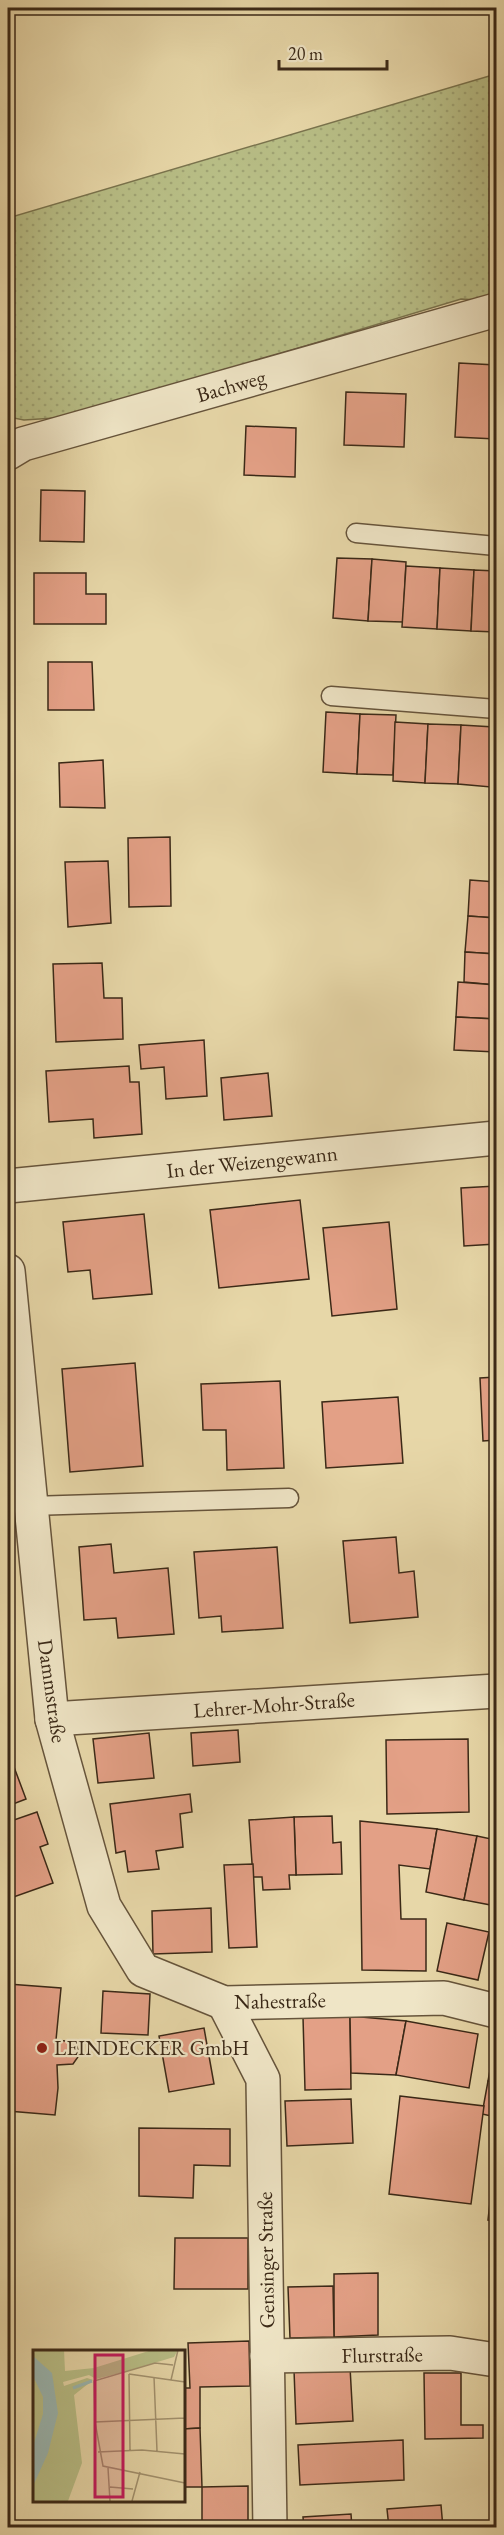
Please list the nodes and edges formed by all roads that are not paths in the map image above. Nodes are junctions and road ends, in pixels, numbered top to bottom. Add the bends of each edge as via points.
1 (496, 310) edge
2 (456, 322) junction
3 (496, 327) edge
4 (8, 453) edge
5 (356, 533) dead end
6 (496, 546) edge
7 (331, 696) dead end
8 (496, 709) edge
9 (496, 1138) edge
10 (8, 1186) edge
11 (8, 1271) edge
12 (289, 1498) dead end
13 (31, 1506) junction
14 (496, 1691) edge
15 (52, 1719) junction
16 (104, 1906) joint
17 (224, 2002) junction
18 (496, 2011) edge
19 (267, 2356) junction
20 (496, 2360) edge
21 (270, 2528) edge

1 - 2 street, Bachweg
2 - 3 street, Bachweg
2 - 4 street, Bachweg via 23,444
5 - 6 lane
7 - 8 lane
9 - 10 street, In der Weizengewann
11 - 13 street, Dammstraße
12 - 13 lane
13 - 15 street, Dammstraße
14 - 15 street, Lehrer-Mohr-Straße
15 - 16 street, Dammstraße
16 - 17 street, Nahestraße via 143,1970
17 - 18 street, Nahestraße via 444,1998
17 - 19 street, Gensinger Straße via 263,2079
19 - 20 street, Flurstraße via 450,2354
19 - 21 street, Gensinger Straße

